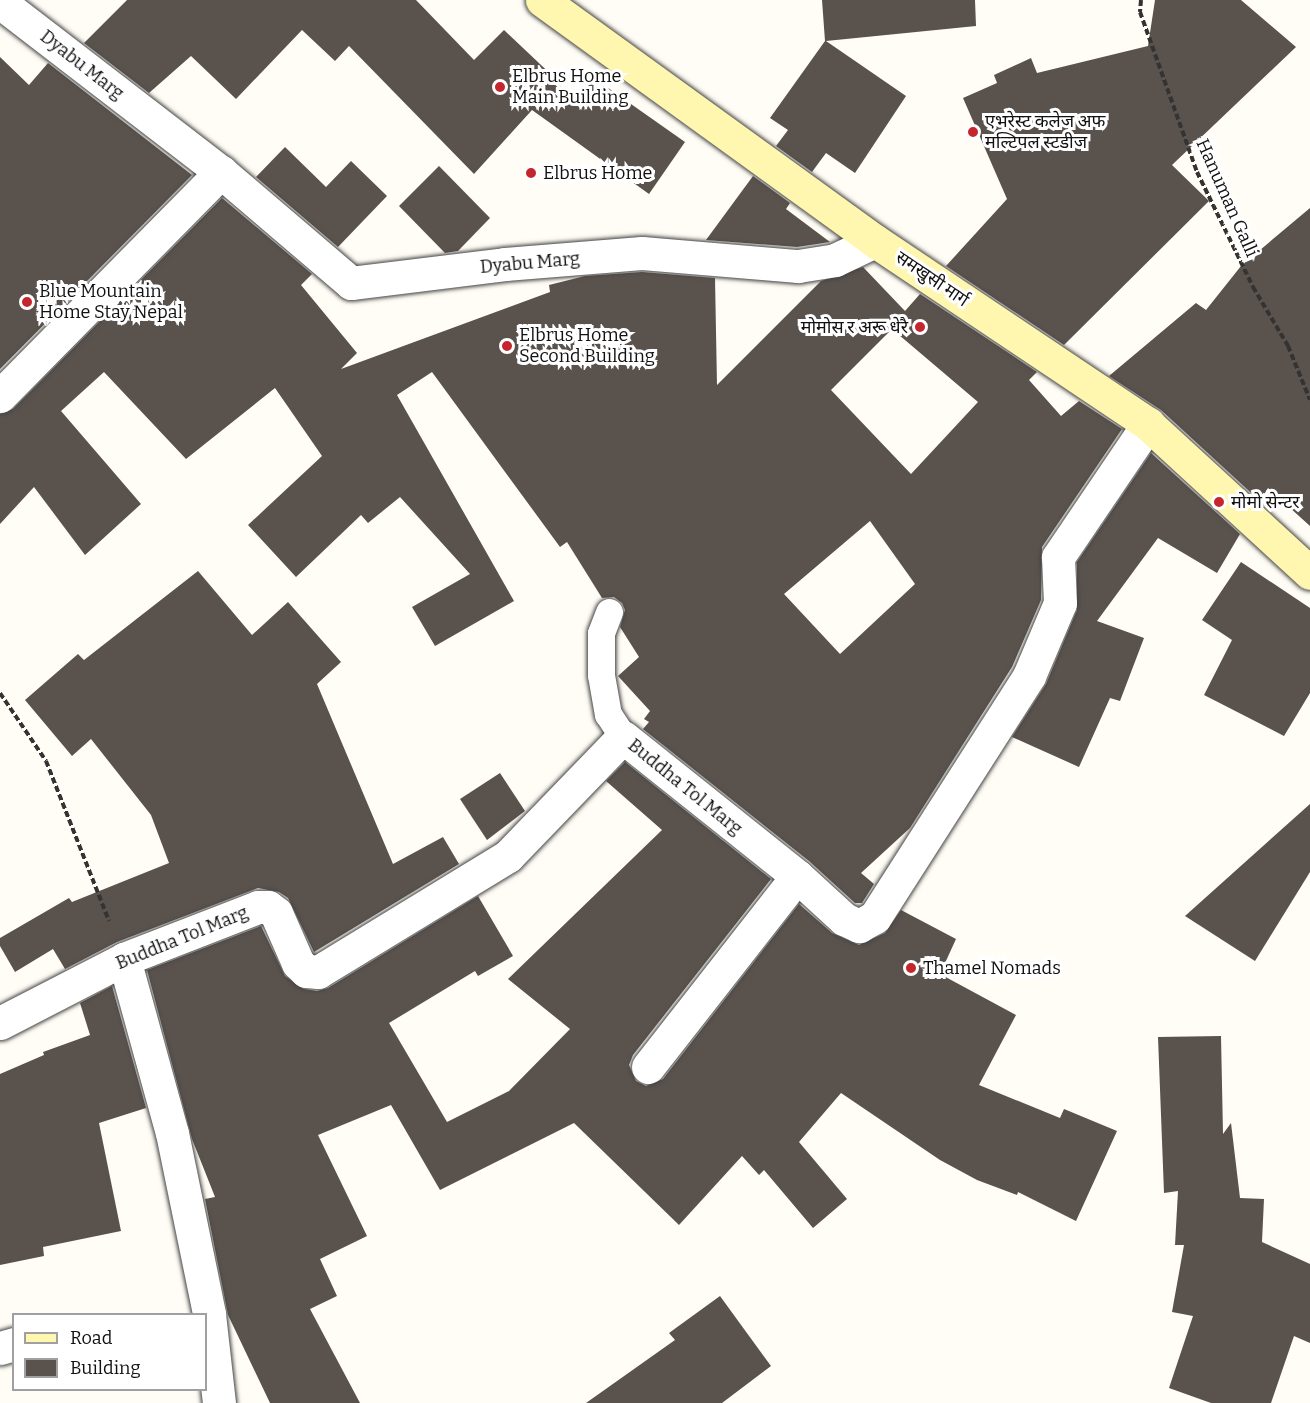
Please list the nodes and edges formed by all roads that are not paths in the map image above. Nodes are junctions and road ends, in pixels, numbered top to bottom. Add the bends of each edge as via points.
1 (542, 0) edge
2 (0, 2) edge
3 (221, 172) junction
4 (875, 241) junction
5 (0, 396) edge
6 (1148, 423) junction
7 (1310, 573) edge
8 (609, 612) dead end
9 (623, 737) junction
10 (797, 876) junction
11 (124, 959) junction
12 (0, 1023) edge
13 (648, 1067) dead end
14 (219, 1403) edge

1 - 4 main road, समखुसी मार्ग
2 - 3 street, Dyabu Marg
3 - 4 street, Dyabu Marg via 351,283 505,264 642,253 798,266 835,260
3 - 5 street
4 - 6 main road, समखुसी मार्ग
6 - 7 main road, समखुसी मार्ग
6 - 10 street, Buddha Tol Marg via 1059,557 1060,603 1029,676 875,917 859,926 844,920
8 - 9 lane via 601,633 601,675 608,714
9 - 10 street, Buddha Tol Marg
9 - 11 street, Buddha Tol Marg via 508,856 318,972 306,971 298,963 276,913 268,907
10 - 13 street
11 - 12 street, Buddha Tol Marg
11 - 14 street via 172,1133 209,1314

